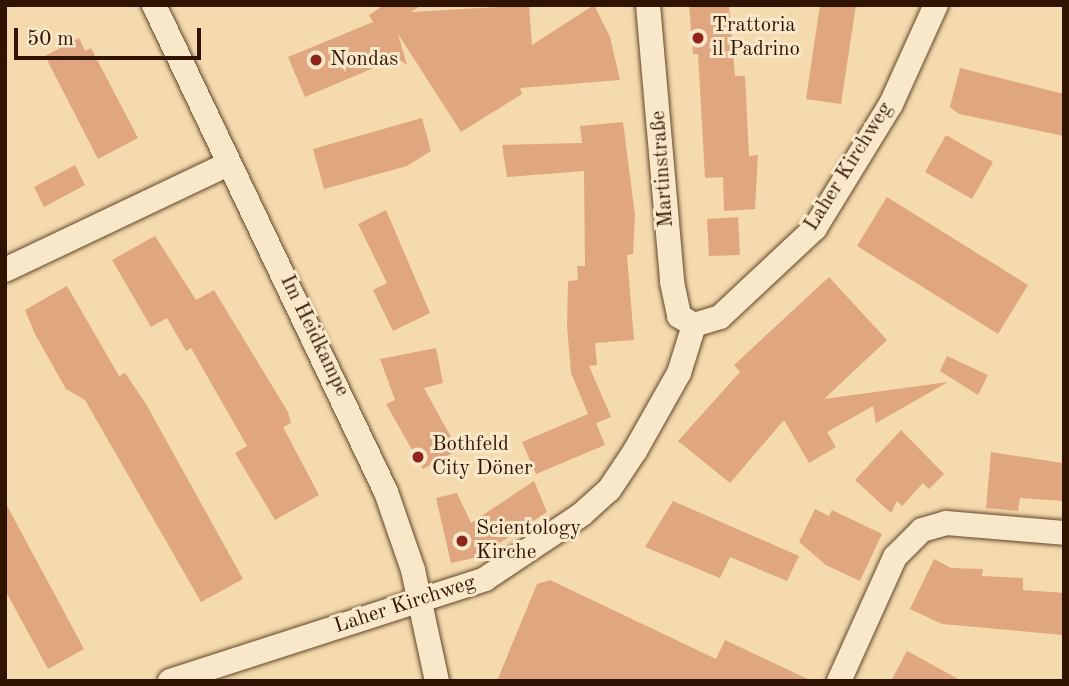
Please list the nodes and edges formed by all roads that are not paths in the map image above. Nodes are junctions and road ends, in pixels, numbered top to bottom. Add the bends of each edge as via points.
1 (154, 5) edge
2 (648, 5) edge
3 (936, 5) edge
4 (228, 164) junction
5 (5, 270) edge
6 (694, 325) junction
7 (1064, 533) edge
8 (420, 601) junction
9 (170, 681) edge
10 (437, 681) edge
11 (839, 681) edge

1 - 4 street, Im Heidkampe
2 - 6 street, Martinstraße via 672,282 679,316
3 - 6 street, Laher Kirchweg via 891,104 816,228 720,317
4 - 5 street
4 - 8 street, Im Heidkampe via 357,424 402,535
6 - 8 street, Laher Kirchweg via 679,373 609,490 582,514 485,579
7 - 11 street via 946,523 922,530 895,557
8 - 9 street, Laher Kirchweg
8 - 10 street, Im Heidkampe

